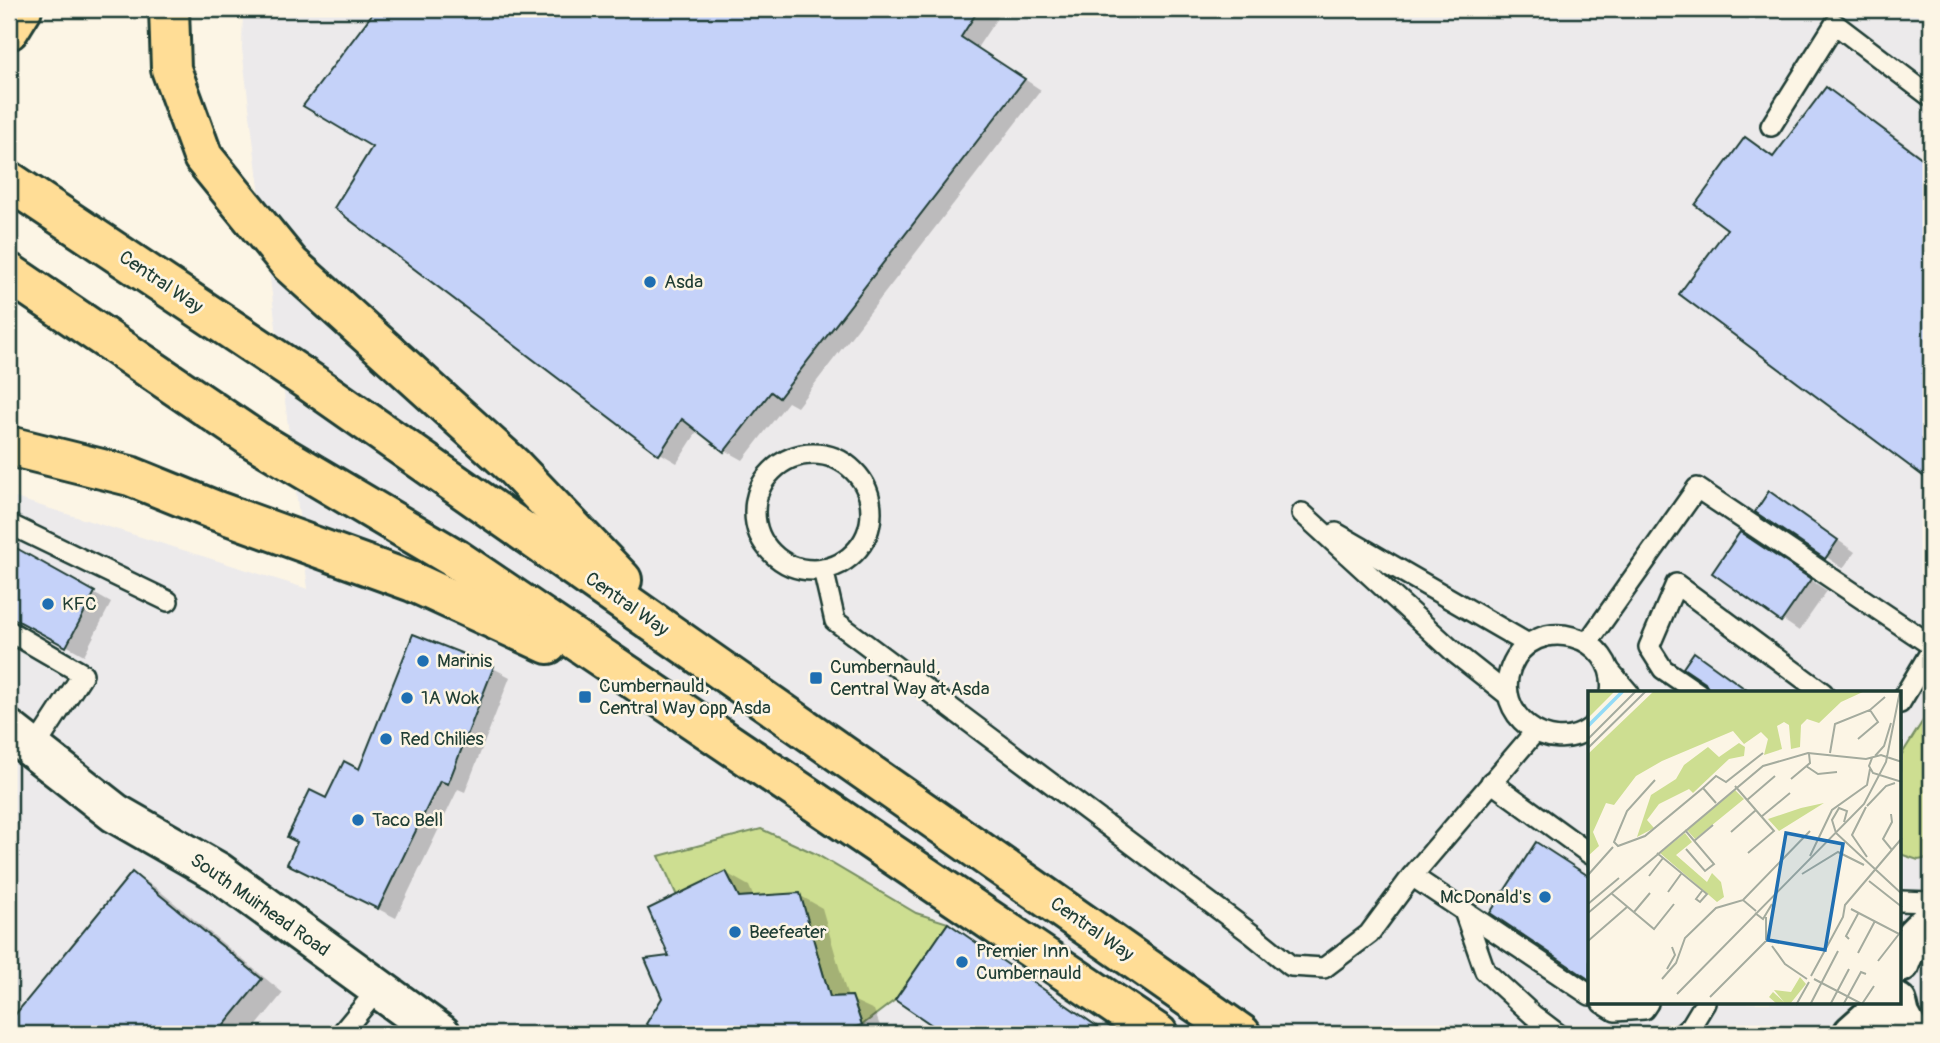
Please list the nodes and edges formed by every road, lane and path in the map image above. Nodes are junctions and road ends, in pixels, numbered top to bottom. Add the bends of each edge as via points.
1 (22, 9) edge
2 (169, 9) edge
3 (9, 30) edge
4 (1931, 97) edge
5 (1771, 126) dead end
6 (9, 181) edge
7 (9, 273) edge
8 (9, 286) edge
9 (194, 399) junction
10 (9, 446) edge
11 (9, 523) edge
12 (823, 569) junction
13 (168, 601) dead end
14 (9, 631) edge
15 (680, 641) junction
16 (1588, 642) junction
17 (1528, 644) junction
18 (1931, 648) edge
19 (1610, 671) junction
20 (652, 691) junction
21 (1611, 691) edge
22 (1627, 691) edge
23 (1695, 691) edge
24 (1820, 691) edge
25 (1508, 695) junction
26 (1902, 699) edge
27 (1535, 732) junction
28 (1588, 733) edge
29 (21, 739) edge
30 (1491, 782) junction
31 (1588, 852) edge
32 (1412, 876) junction
33 (1902, 901) edge
34 (1931, 902) edge
35 (1464, 911) junction
36 (1931, 922) edge
37 (1902, 955) edge
38 (379, 988) junction
39 (1588, 994) edge
40 (1604, 1004) edge
41 (1647, 1004) edge
42 (1704, 1004) edge
43 (1887, 1004) edge
44 (1897, 1004) edge
45 (341, 1034) edge
46 (442, 1034) edge
47 (1158, 1034) edge
48 (1241, 1034) edge
49 (1558, 1034) edge
50 (1682, 1034) edge
51 (1853, 1034) edge
52 (1910, 1034) edge

1 - 3 main road
2 - 15 main road via 171,69 203,157 220,179 290,264 512,465
4 - 5 lane via 1835,24
6 - 15 main road, Central Way via 310,382
7 - 9 main road
8 - 9 main road
9 - 20 main road via 456,559
10 - 20 main road via 130,476 414,582
11 - 13 lane
12 - 12 lane via 786,564 771,552 755,519 759,491 774,467 811,453 848,464 870,496 872,515 857,551 842,563
12 - 32 lane via 835,621 1291,966 1324,968 1369,934
14 - 29 lane via 83,674
15 - 48 main road, Central Way
16 - 17 lane via 1558,634
16 - 18 lane via 1697,488
16 - 19 lane
17 - 25 lane via 1511,667
17 - 25 lane via 1302,513 1455,653
18 - 26 lane
19 - 21 lane
19 - 22 lane
20 - 47 main road
23 - 24 lane via 1663,669 1649,647 1676,584
25 - 27 lane via 1522,723
27 - 28 lane via 1551,738
27 - 30 lane
29 - 38 street, South Muirhead Road via 115,813 218,872
30 - 31 lane
30 - 32 lane
32 - 35 lane
33 - 34 lane
35 - 39 lane
35 - 49 lane via 1485,971
36 - 37 street via 1915,934
38 - 45 lane
38 - 46 street, South Muirhead Road
40 - 41 lane via 1615,1011 1644,1009
42 - 50 lane
43 - 51 street
44 - 52 street

